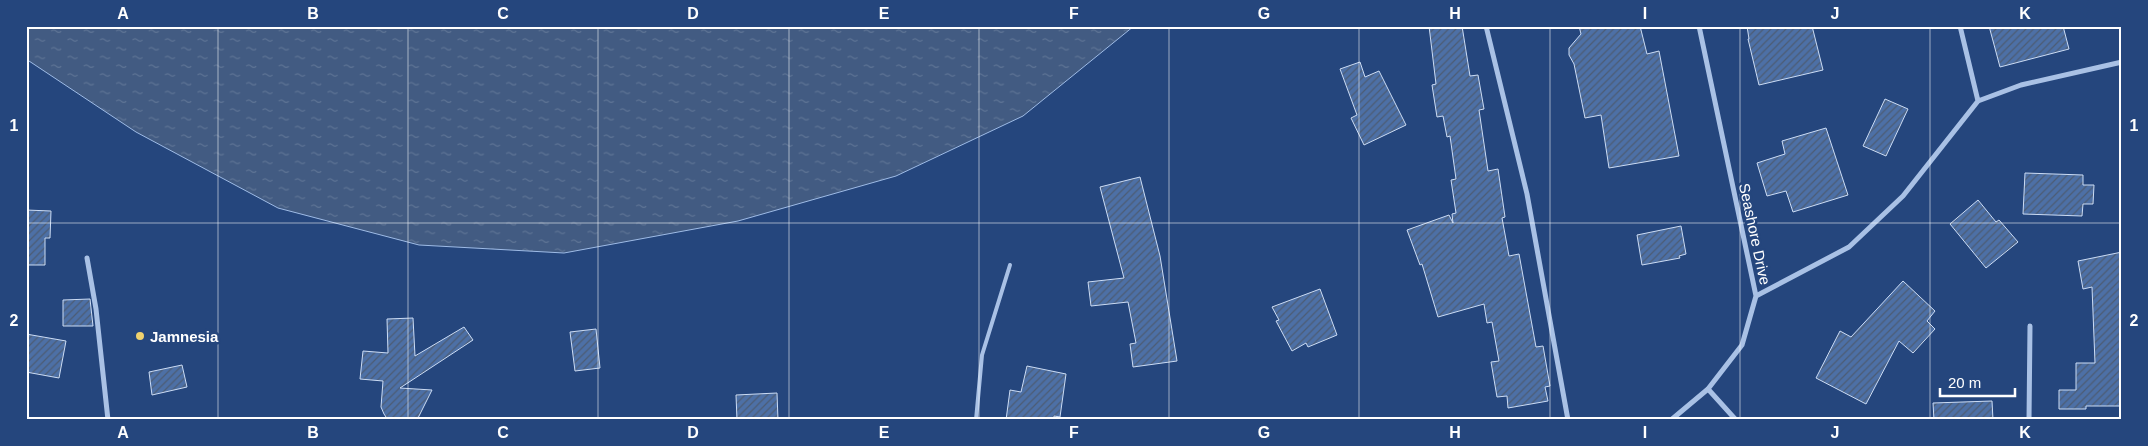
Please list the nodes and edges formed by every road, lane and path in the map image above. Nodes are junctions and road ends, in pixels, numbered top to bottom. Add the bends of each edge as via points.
1 (1486, 26) edge
2 (1699, 26) edge
3 (1960, 26) edge
4 (2122, 62) edge
5 (1978, 102) junction
6 (87, 258) dead end
7 (1010, 265) dead end
8 (1756, 296) junction
9 (2030, 326) dead end
10 (1708, 389) junction
11 (108, 420) edge
12 (976, 420) edge
13 (1568, 420) edge
14 (1671, 420) edge
15 (1736, 420) edge
16 (2029, 420) edge

1 - 13 street via 1527,194
2 - 8 street, Seashore Drive
3 - 5 street
4 - 5 street via 2021,85
5 - 8 street via 1903,196 1849,246
6 - 11 street
7 - 12 lane via 982,355
8 - 10 street, Seashore Drive via 1742,345
9 - 16 street
10 - 14 street, Seashore Drive
10 - 15 street

